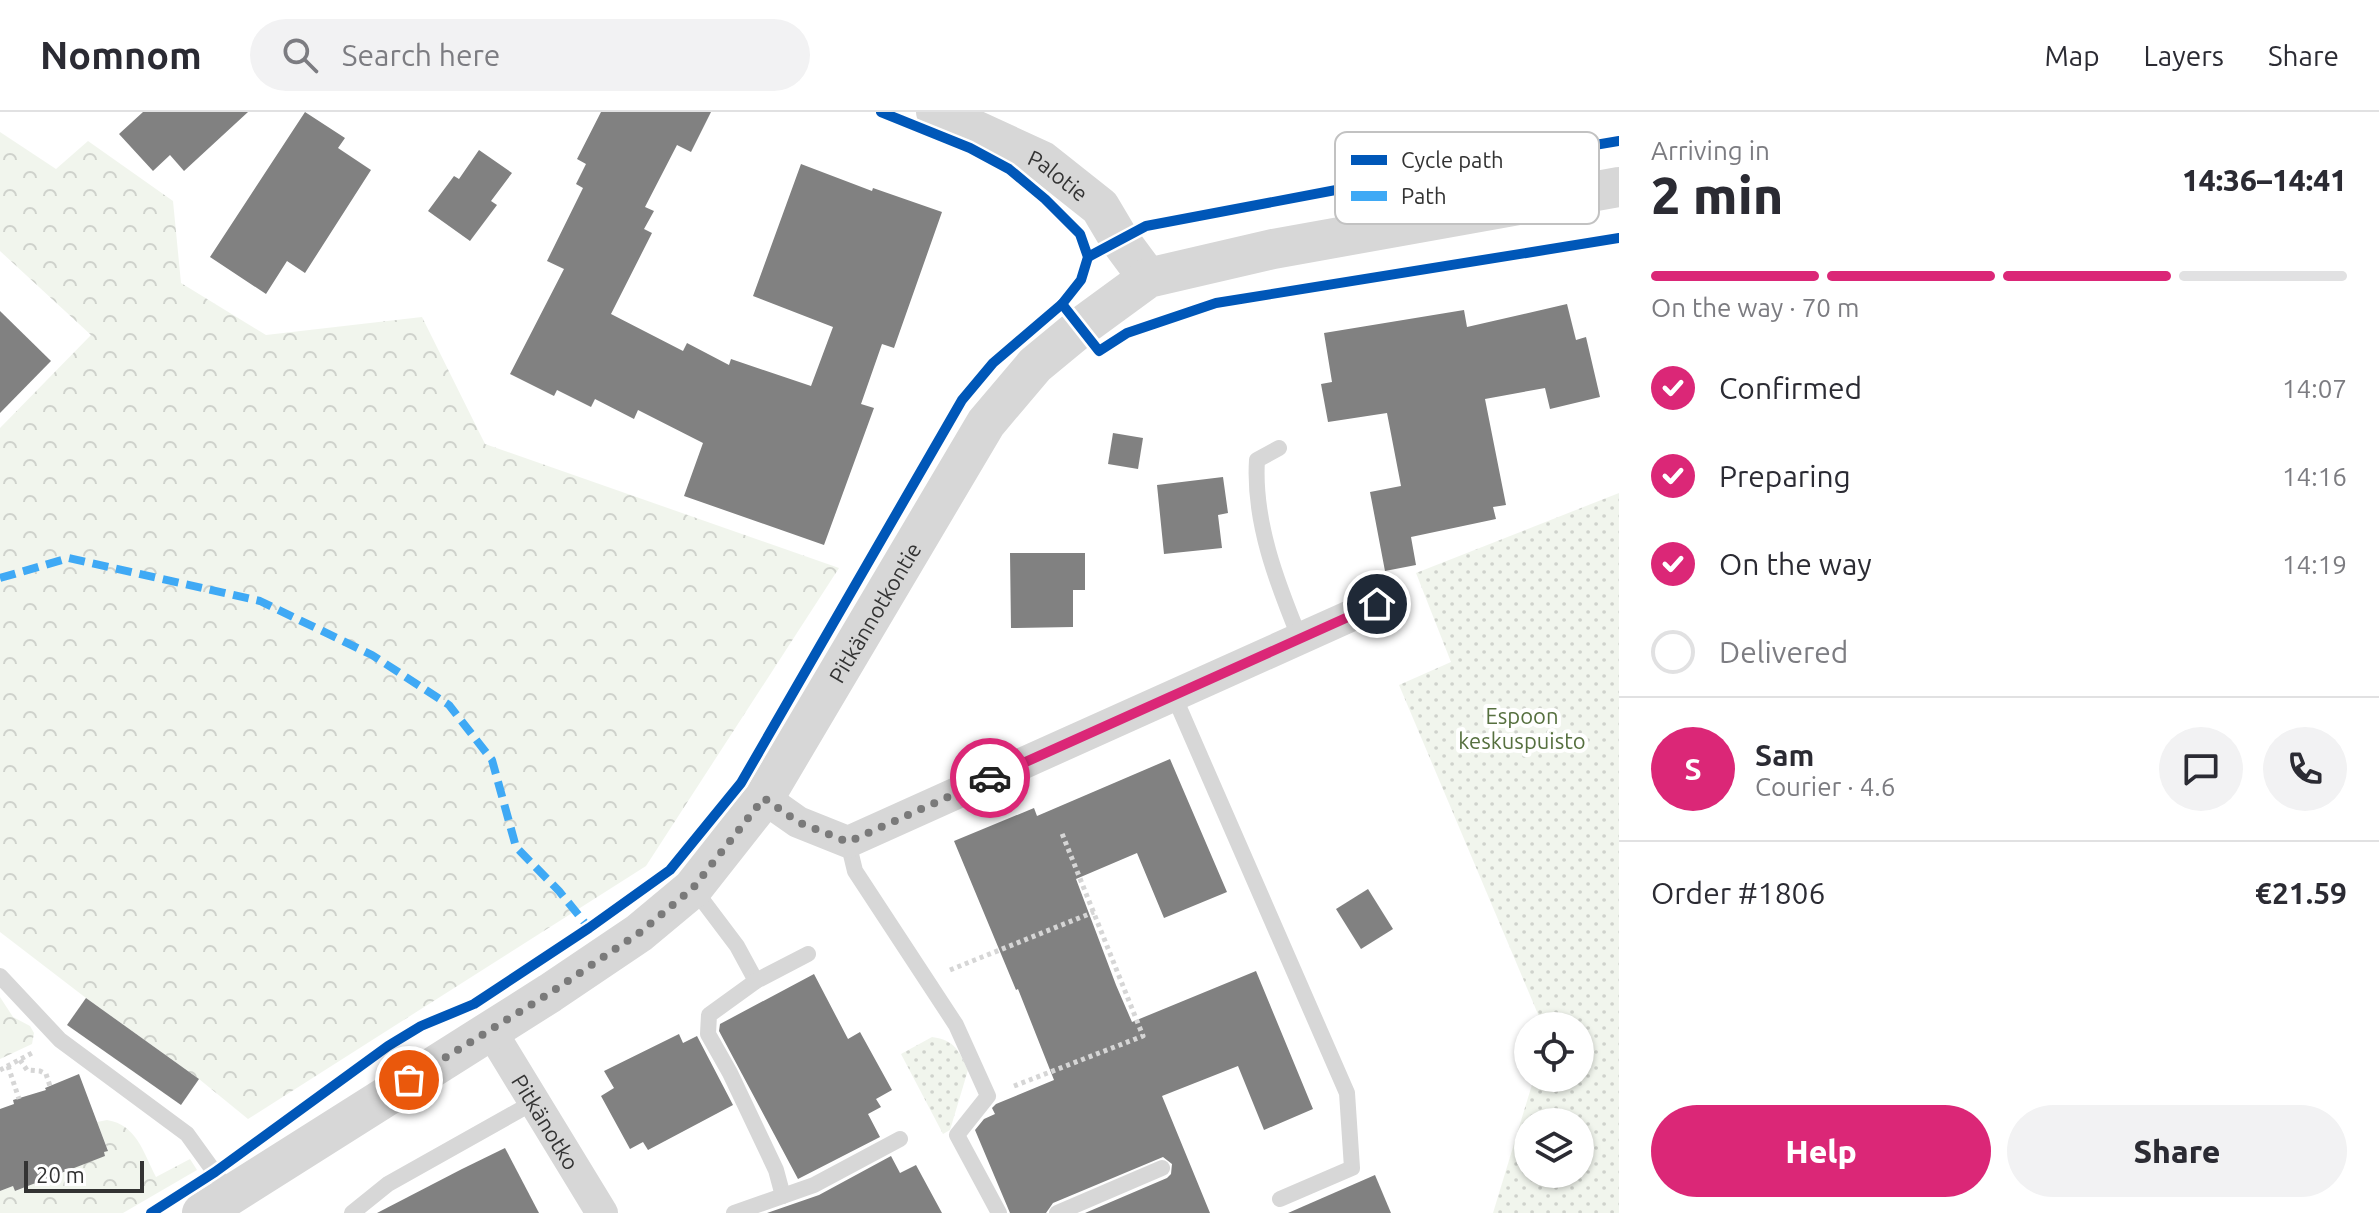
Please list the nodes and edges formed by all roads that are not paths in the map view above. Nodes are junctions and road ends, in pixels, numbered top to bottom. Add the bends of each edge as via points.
1 (936, 112) edge
2 (1619, 187) edge
3 (1599, 191) edge
4 (1413, 224) edge
5 (1148, 278) junction
6 (1279, 448) dead end
7 (1377, 604) dead end
8 (1300, 639) junction
9 (1174, 696) junction
10 (764, 798) junction
11 (848, 842) junction
12 (693, 888) junction
13 (808, 954) dead end
14 (0, 976) edge
15 (756, 981) junction
16 (491, 1031) junction
17 (534, 1102) junction
18 (900, 1139) dead end
19 (1162, 1168) dead end
20 (783, 1196) junction
21 (1280, 1199) dead end
22 (216, 1204) edge
23 (352, 1213) edge
24 (602, 1213) edge
25 (734, 1213) edge
26 (999, 1213) edge
27 (1057, 1213) edge

1 - 5 street, Palotie via 1042,161 1100,207
2 - 3 street, Pitkännotkontie
4 - 5 street, Pitkännotkontie
5 - 10 street, Pitkännotkontie via 1035,365 986,423
6 - 8 lane via 1257,460 1256,485 1274,574
7 - 8 street
8 - 9 street
9 - 11 street
9 - 21 lane via 1347,1093 1352,1168
10 - 11 street via 798,822
10 - 12 street, Pitkännotkontie
11 - 26 lane via 855,871 956,1025 988,1096 957,1135
12 - 15 lane
12 - 16 street, Pitkännotkontie via 639,933
13 - 15 lane
14 - 22 lane via 60,1040 187,1134
15 - 20 lane via 709,1015 708,1034 776,1170
16 - 17 street, Pitkänotko
16 - 22 street, Pitkännotkontie
17 - 23 lane via 388,1184
17 - 24 street, Pitkänotko
18 - 20 lane
19 - 27 lane
20 - 25 lane

